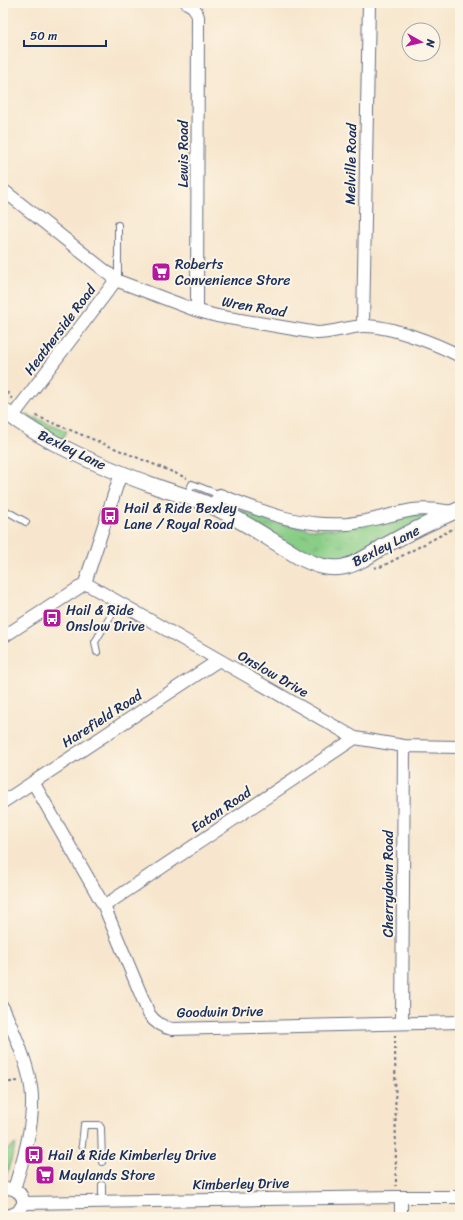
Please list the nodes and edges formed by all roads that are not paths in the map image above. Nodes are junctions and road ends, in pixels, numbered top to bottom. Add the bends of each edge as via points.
1 (187, 3) edge
2 (369, 3) edge
3 (3, 190) edge
4 (118, 225) dead end
5 (117, 280) junction
6 (197, 310) junction
7 (363, 326) junction
8 (460, 356) edge
9 (10, 408) edge
10 (121, 473) junction
11 (216, 500) junction
12 (3, 509) edge
13 (456, 510) edge
14 (26, 522) dead end
15 (85, 583) junction
16 (119, 602) junction
17 (3, 637) edge
18 (97, 652) dead end
19 (219, 660) junction
20 (355, 738) junction
21 (404, 746) junction
22 (460, 747) edge
23 (33, 782) junction
24 (3, 802) edge
25 (104, 906) junction
26 (3, 1008) edge
27 (460, 1022) edge
28 (399, 1023) junction
29 (82, 1145) dead end
30 (102, 1162) dead end
31 (102, 1185) dead end
32 (8, 1190) edge
33 (399, 1197) junction
34 (460, 1197) edge
35 (102, 1202) junction
36 (23, 1203) junction
37 (6, 1215) edge
38 (402, 1217) edge

1 - 6 street, Lewis Road via 196,10 198,17
2 - 7 street, Melville Road
3 - 5 street, Wren Road
4 - 5 lane
5 - 6 street, Wren Road
5 - 9 street, Heatherside Road
6 - 7 street, Wren Road via 317,333
7 - 8 street, Wren Road via 414,337
9 - 10 street, Bexley Lane via 27,428
10 - 11 street, Bexley Lane via 157,487 189,490
10 - 15 street
11 - 13 street, Bexley Lane via 290,520 328,524 348,524 413,510
11 - 13 street, Bexley Lane via 312,564 328,568 354,563
12 - 14 lane
15 - 16 street, Onslow Drive
15 - 17 street
16 - 18 lane via 96,642
16 - 19 street, Onslow Drive
19 - 20 street, Onslow Drive
19 - 23 street, Harefield Road
20 - 21 street, Onslow Drive
20 - 25 street, Eaton Road
21 - 22 street, Onslow Drive
21 - 28 street, Cherrydown Road
23 - 24 street, Harefield Road
23 - 25 street, Goodwin Drive
25 - 28 street, Goodwin Drive via 149,1014 153,1020 166,1028
26 - 32 street via 24,1059 32,1098 24,1158
27 - 28 street, Goodwin Drive
29 - 30 lane via 84,1125 99,1125
31 - 35 lane
32 - 36 street via 21,1195
33 - 34 street, Kimberley Drive
33 - 35 street, Kimberley Drive
33 - 38 street
35 - 36 street, Kimberley Drive
36 - 37 street via 18,1212

